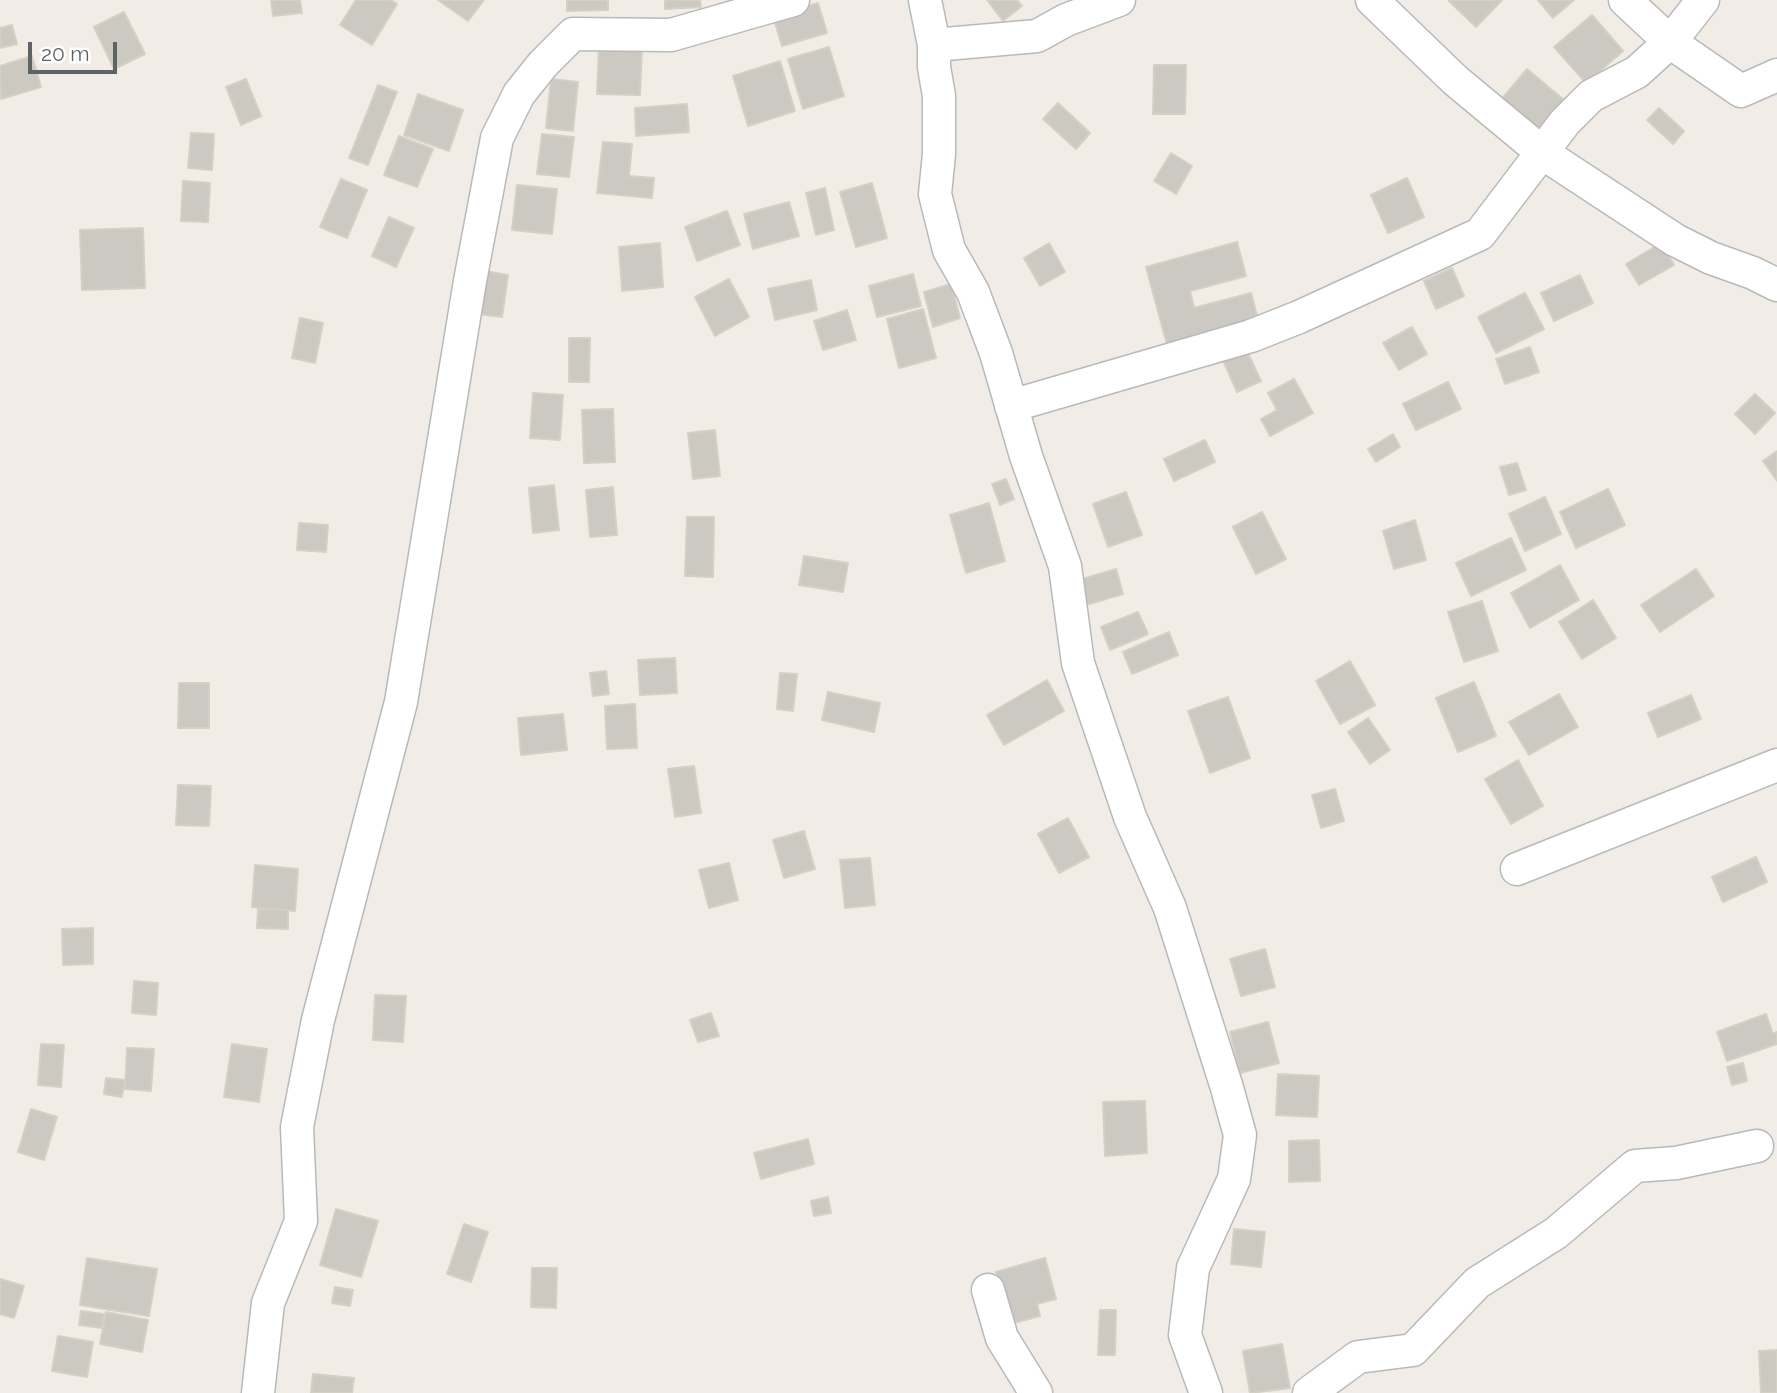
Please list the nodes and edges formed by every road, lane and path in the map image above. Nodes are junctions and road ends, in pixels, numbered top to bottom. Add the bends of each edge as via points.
1 (793, 0) edge
2 (925, 0) edge
3 (1119, 0) edge
4 (1372, 0) edge
5 (1625, 0) edge
6 (1703, 0) edge
7 (1670, 42) junction
8 (934, 45) junction
9 (1777, 75) edge
10 (1544, 154) junction
11 (1777, 285) edge
12 (1011, 406) junction
13 (1777, 765) edge
14 (1517, 869) dead end
15 (1757, 1146) dead end
16 (988, 1290) dead end
17 (258, 1393) edge
18 (1036, 1393) edge
19 (1206, 1393) edge
20 (1308, 1393) edge

1 - 17 street via 671,35 573,34 519,94 497,138 401,702 318,1020 297,1127 301,1221 268,1303
2 - 8 street
3 - 8 street via 1037,36
4 - 10 street via 1455,80
5 - 7 street
6 - 7 street
7 - 9 street via 1741,91
7 - 10 street via 1637,72 1591,96
8 - 12 street via 939,96 934,194 949,250 973,292
10 - 11 street via 1675,240
10 - 12 street via 1480,234 1251,335
12 - 19 street via 1065,566 1079,663 1130,817 1170,908 1240,1135 1234,1179 1194,1268 1185,1335
13 - 14 street
15 - 20 street via 1676,1163 1635,1166 1556,1233 1477,1283 1413,1350 1358,1357
16 - 18 street via 1002,1338

